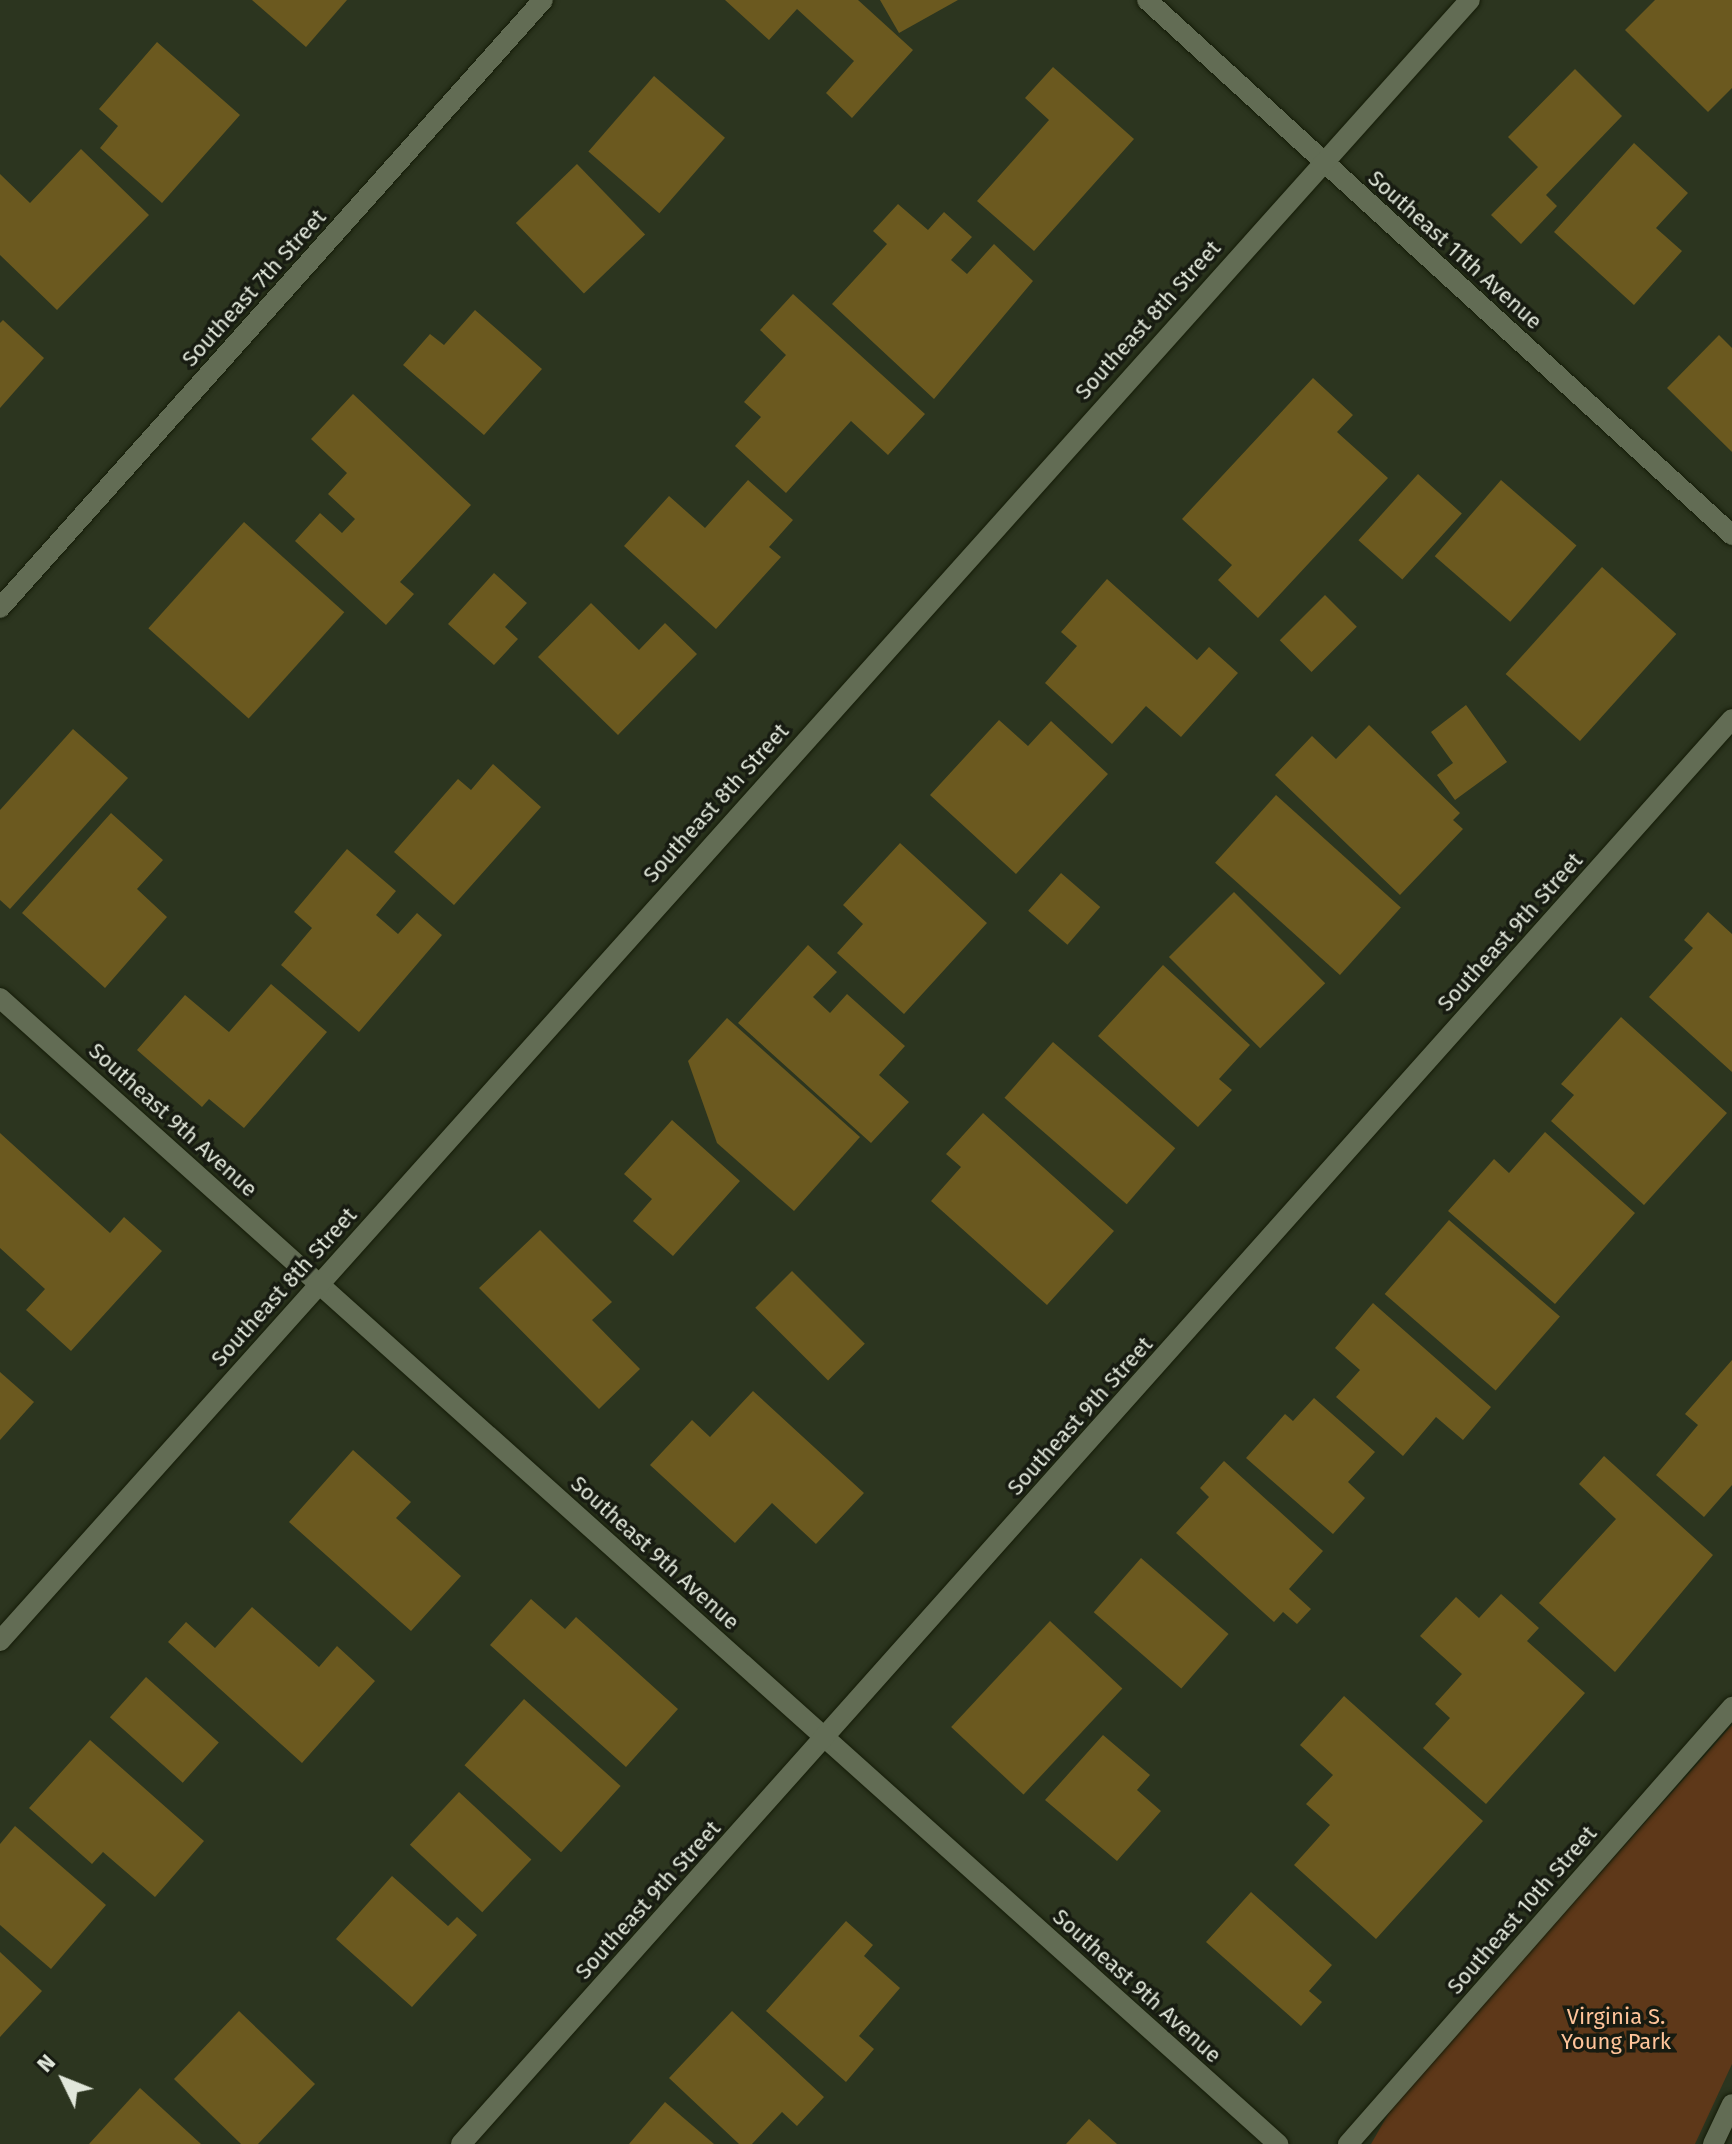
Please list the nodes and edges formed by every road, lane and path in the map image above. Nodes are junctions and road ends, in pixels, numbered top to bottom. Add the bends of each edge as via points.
1 (543, 0) edge
2 (1147, 0) edge
3 (1470, 0) edge
4 (1322, 160) junction
5 (1732, 535) edge
6 (0, 608) edge
7 (1732, 719) edge
8 (0, 998) edge
9 (320, 1283) junction
10 (0, 1641) edge
11 (1732, 1707) edge
12 (825, 1739) junction
13 (1732, 2104) edge
14 (461, 2144) edge
15 (1278, 2144) edge
16 (1348, 2144) edge
17 (1713, 2144) edge

1 - 6 street, Southeast 7th Street
2 - 4 street, Southeast 11th Avenue
3 - 4 street, Southeast 8th Street
4 - 5 street, Southeast 11th Avenue
4 - 9 street, Southeast 8th Street
7 - 12 street, Southeast 9th Street
8 - 9 street, Southeast 9th Avenue
9 - 10 street, Southeast 8th Street
9 - 12 street, Southeast 9th Avenue
11 - 16 street, Southeast 10th Street
12 - 14 street, Southeast 9th Street
12 - 15 street, Southeast 9th Avenue
13 - 17 street

